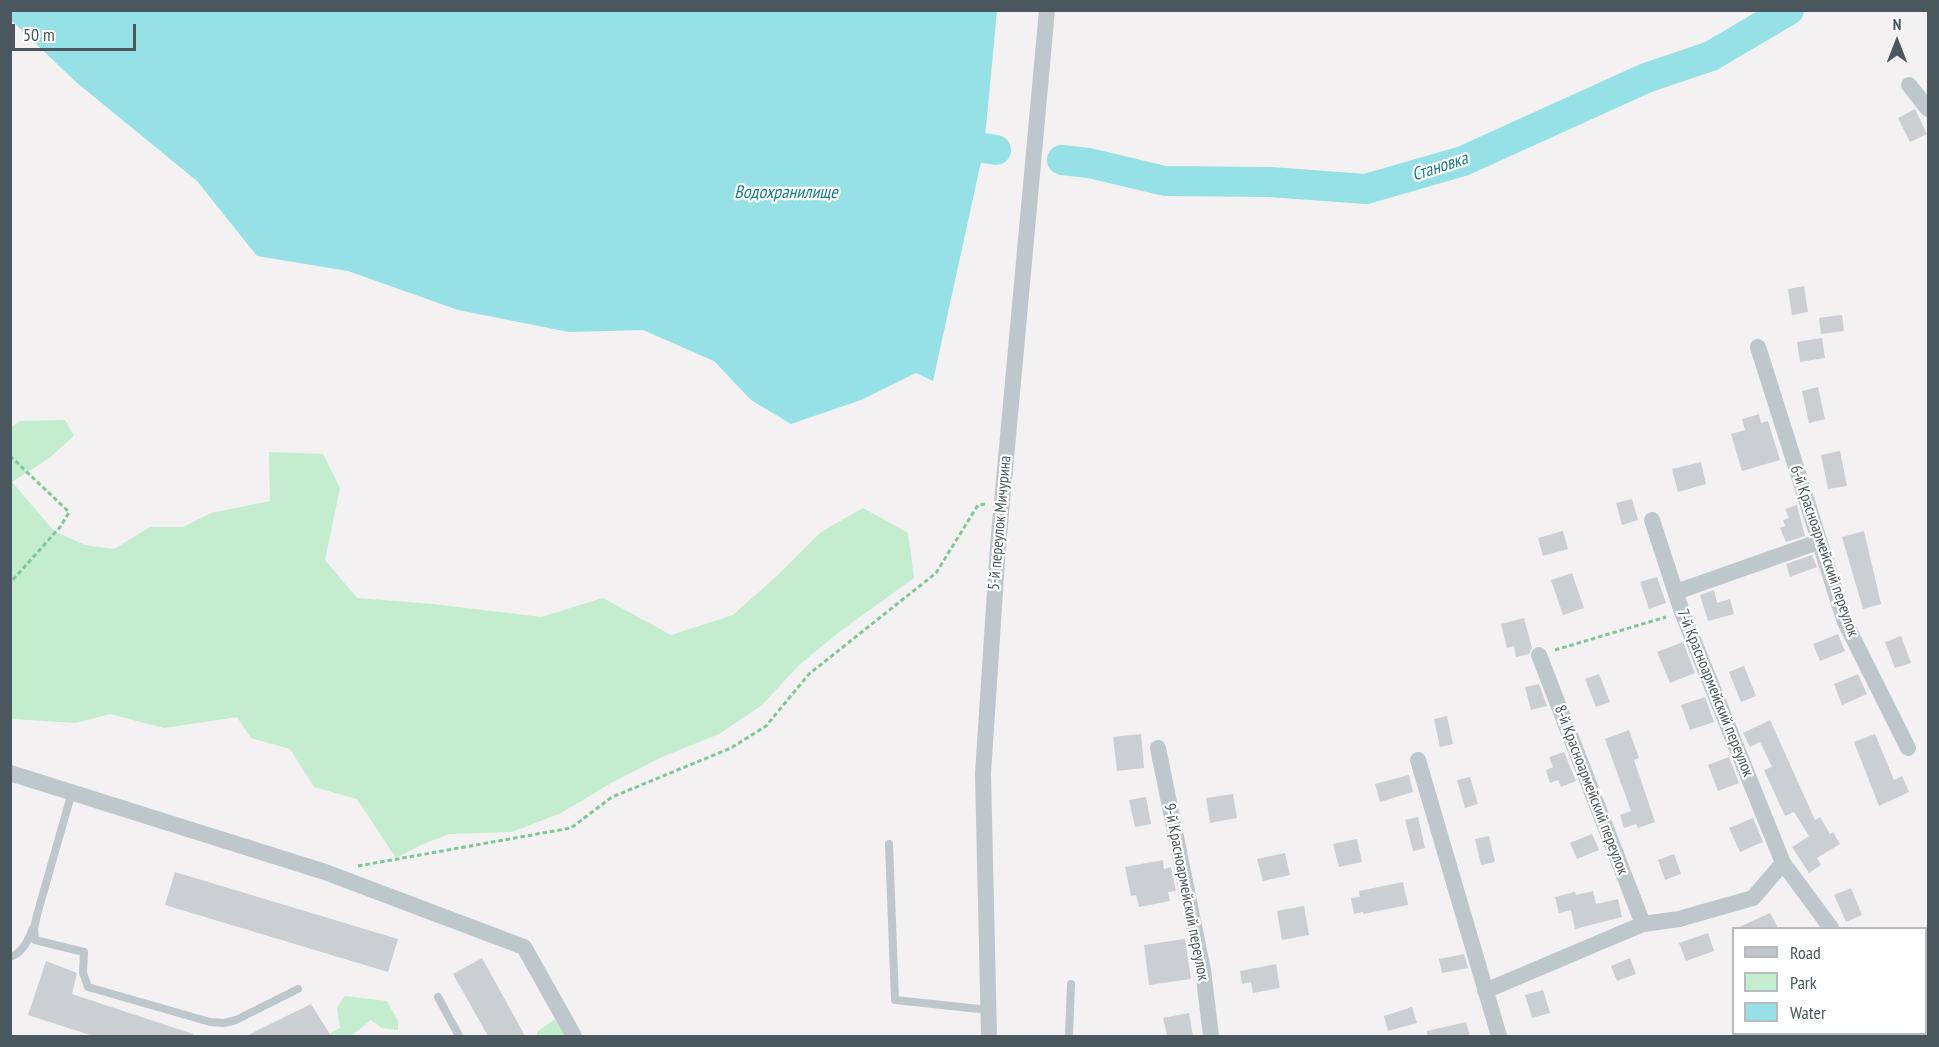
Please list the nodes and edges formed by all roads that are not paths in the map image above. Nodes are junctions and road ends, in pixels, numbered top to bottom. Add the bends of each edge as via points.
1 (1047, 10) edge
2 (1909, 85) dead end
3 (1929, 109) edge
4 (1758, 347) dead end
5 (1652, 520) dead end
6 (1818, 542) junction
7 (1676, 592) junction
8 (1539, 655) road end
9 (1158, 748) dead end
10 (1908, 748) dead end
11 (1418, 760) dead end
12 (10, 773) edge
13 (72, 792) junction
14 (889, 844) dead end
15 (1783, 863) junction
16 (36, 921) junction
17 (1643, 924) junction
18 (1830, 927) edge
19 (10, 957) edge
20 (1071, 984) dead end
21 (298, 989) dead end
22 (1485, 991) junction
23 (438, 997) dead end
24 (988, 1010) junction
25 (459, 1036) edge
26 (574, 1036) edge
27 (989, 1036) edge
28 (1069, 1036) edge
29 (1211, 1036) edge
30 (1499, 1036) edge

1 - 24 street, 5-й переулок Мичурина via 1002,501 983,773
2 - 3 street
4 - 6 street, 6-й Красноармейский переулок
5 - 7 street, 7-й Красноармейский переулок
6 - 7 street
6 - 10 street, 6-й Красноармейский переулок via 1845,622
7 - 15 street, 7-й Красноармейский переулок
8 - 17 street, 8-й Красноармейский переулок
9 - 29 street, 9-й Красноармейский переулок via 1203,970
11 - 22 street
12 - 13 street
13 - 16 lane
13 - 26 street via 325,872 524,946
14 - 24 lane via 895,1000
15 - 17 street via 1753,898 1679,919
15 - 18 street, 7-й Красноармейский переулок
16 - 19 lane via 25,945
16 - 21 lane via 35,940 84,952 82,973 88,987 210,1022 236,1020
17 - 22 street
20 - 28 lane
22 - 30 street
23 - 25 lane
24 - 27 street, 5-й переулок Мичурина

